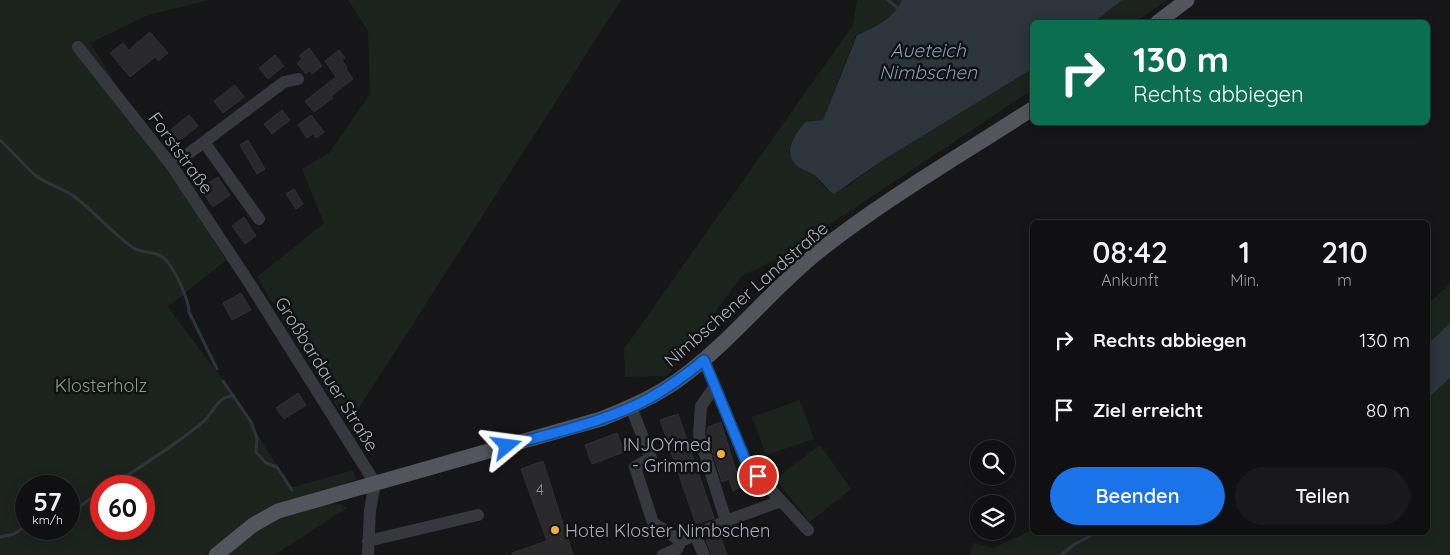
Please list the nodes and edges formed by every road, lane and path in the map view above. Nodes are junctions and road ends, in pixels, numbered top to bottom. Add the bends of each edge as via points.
1 (1187, 0) edge
2 (1161, 20) edge
3 (78, 47) dead end
4 (298, 79) dead end
5 (1030, 110) edge
6 (204, 142) junction
7 (172, 166) junction
8 (259, 219) dead end
9 (250, 284) joint
10 (704, 360) junction
11 (715, 386) junction
12 (631, 407) junction
13 (375, 483) junction
14 (780, 501) junction
15 (478, 515) dead end
16 (726, 521) junction
17 (808, 530) dead end
18 (695, 535) junction
19 (368, 541) junction
20 (681, 541) junction
21 (216, 555) edge
22 (368, 555) edge
23 (663, 555) edge
24 (704, 555) edge

1 - 2 main road
3 - 7 street, Forststraße
4 - 6 street via 284,82
5 - 10 main road, Nimbschener Landstraße via 819,251
6 - 7 street
6 - 8 street
7 - 9 street, Forststraße
9 - 13 street, Großbardauer Straße
10 - 11 street
10 - 12 main road, Nimbschener Landstraße
11 - 14 street via 747,464
11 - 16 street via 702,406 699,435
12 - 13 main road, Nimbschener Landstraße via 601,419
12 - 20 street via 651,458 635,467 653,523
13 - 19 street
13 - 21 main road, Nimbschener Landstraße via 269,515
14 - 16 street
14 - 17 street
15 - 19 street
16 - 18 street
18 - 20 street
18 - 24 street
19 - 22 street
20 - 23 street via 677,549

